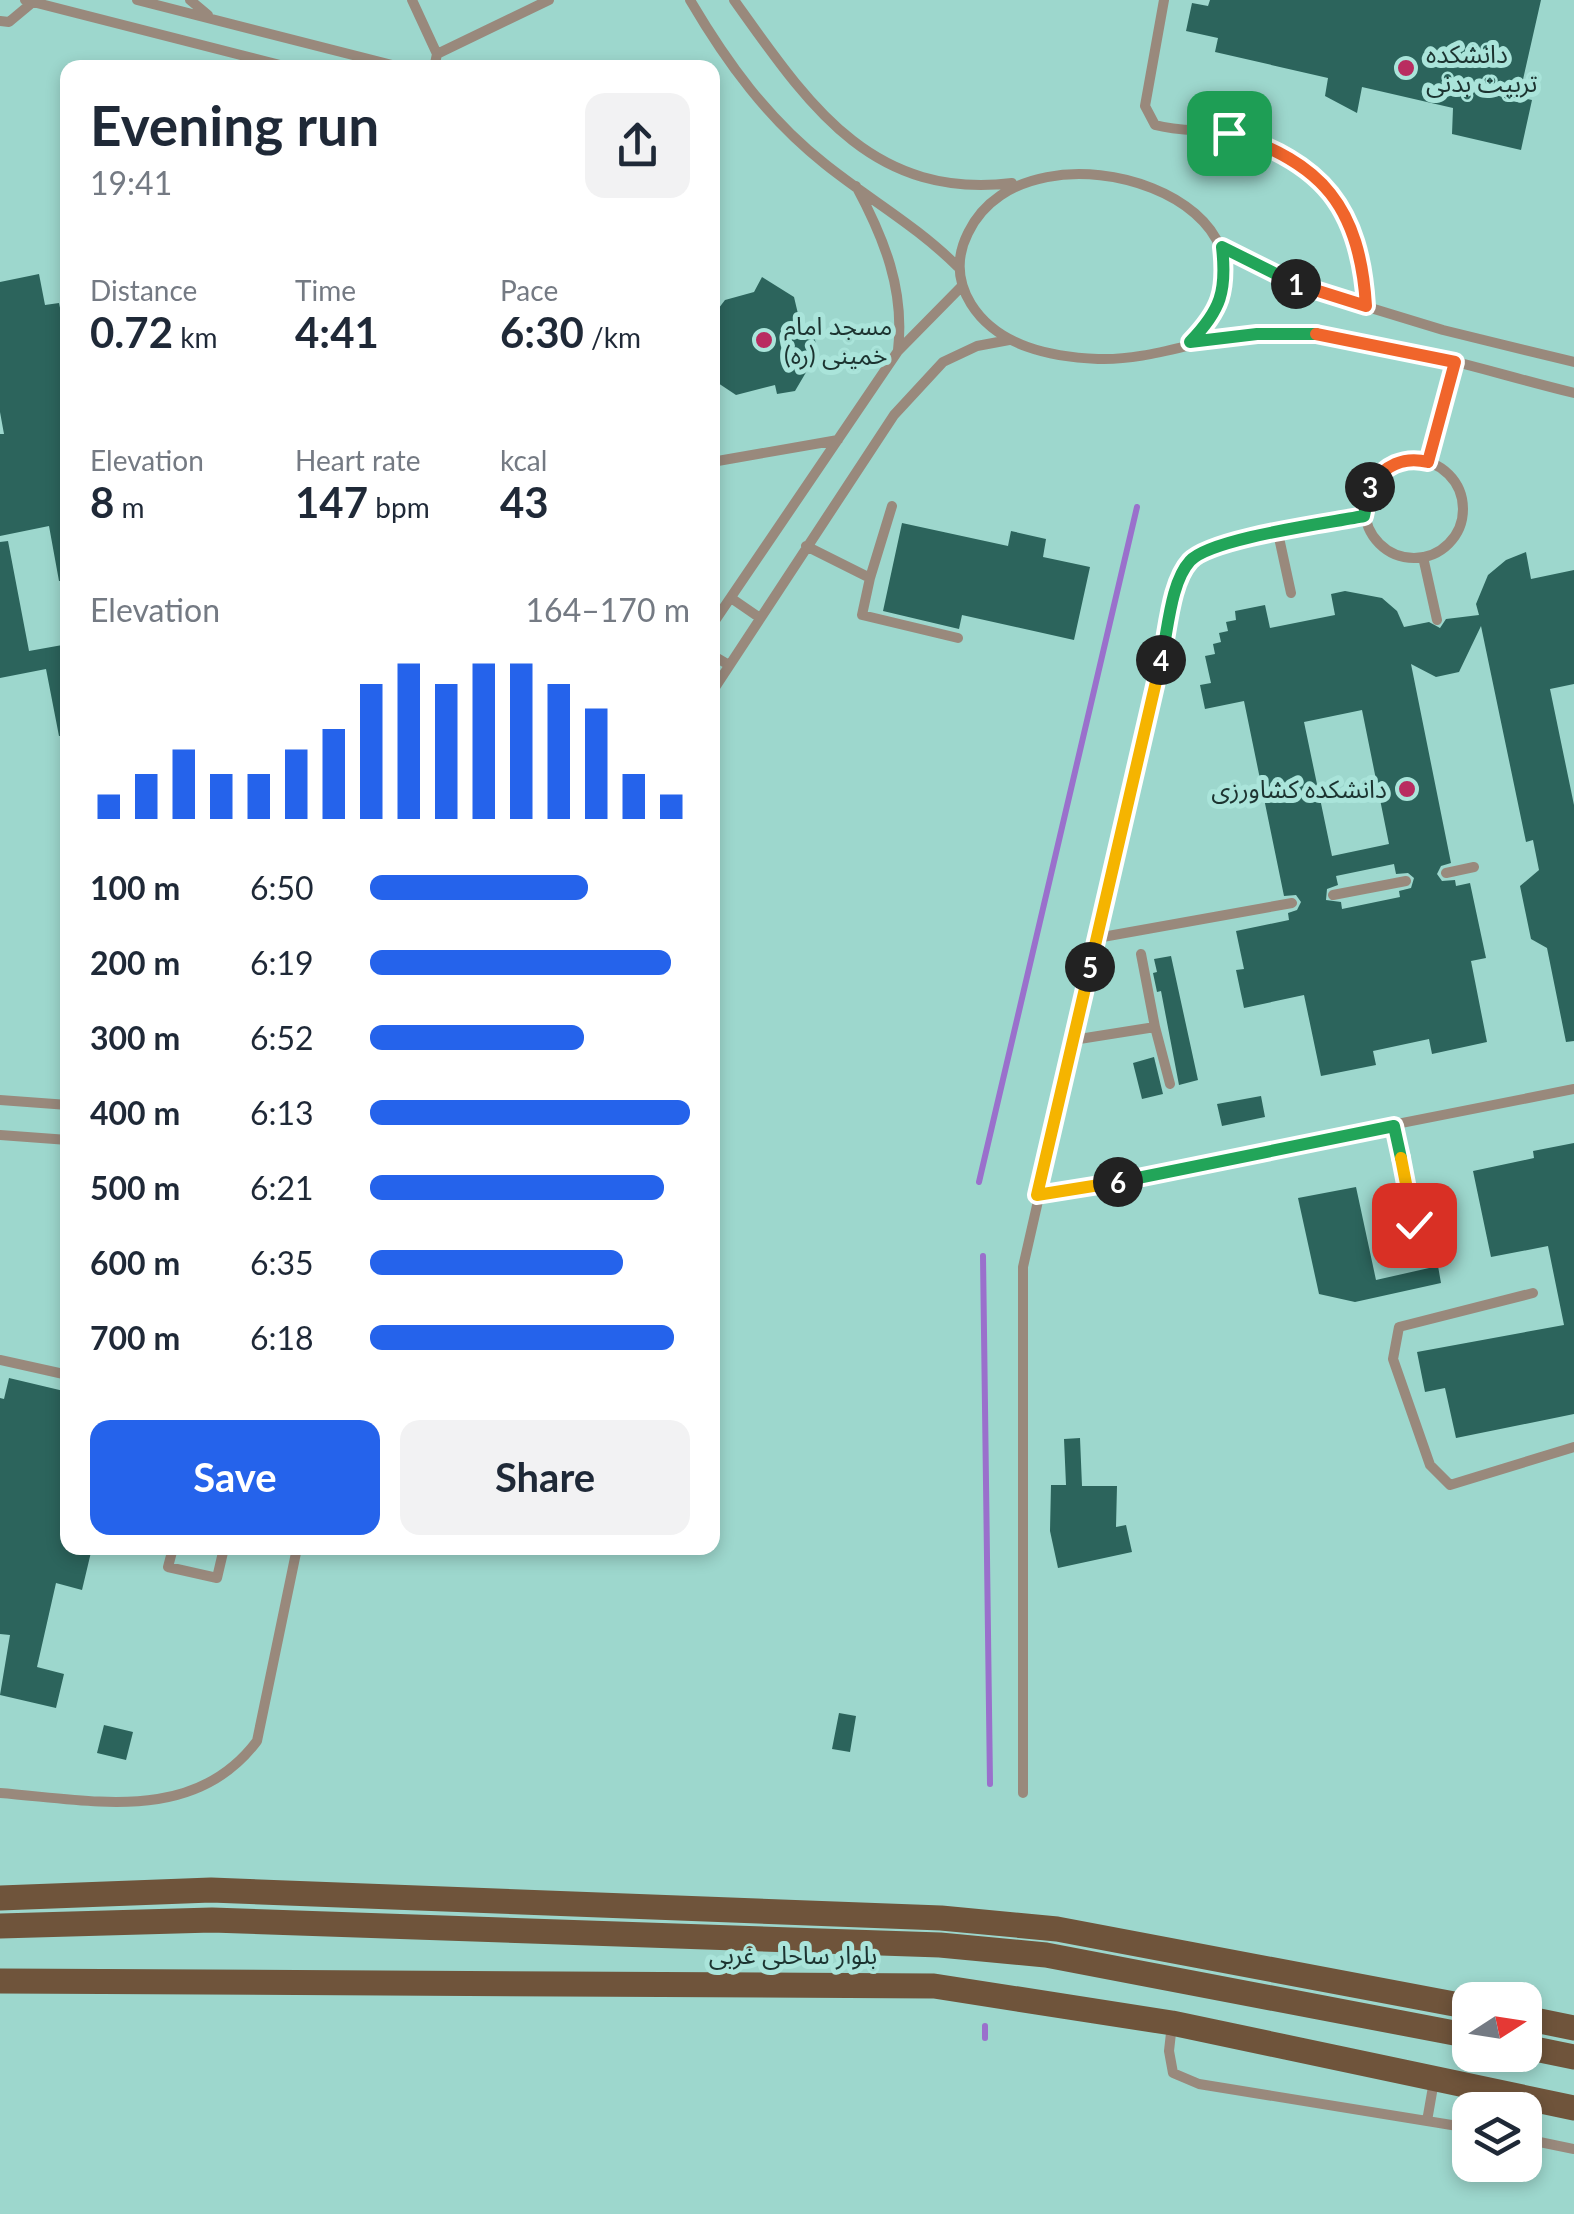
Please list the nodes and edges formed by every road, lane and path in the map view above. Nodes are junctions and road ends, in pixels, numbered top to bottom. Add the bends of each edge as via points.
1 (138, 0) edge
2 (190, 0) edge
3 (412, 0) edge
4 (549, 0) edge
5 (690, 0) edge
6 (734, 0) edge
7 (1164, 0) edge
8 (29, 1) edge
9 (214, 19) junction
10 (0, 21) edge
11 (438, 54) junction
12 (261, 60) edge
13 (373, 60) edge
14 (436, 60) edge
15 (1018, 182) junction
16 (856, 185) junction
17 (1222, 247) junction
18 (958, 267) junction
19 (962, 286) junction
20 (1366, 306) junction
21 (1010, 340) junction
22 (1190, 342) junction
23 (898, 352) junction
24 (1455, 362) junction
25 (1574, 362) edge
26 (1574, 393) edge
27 (838, 440) junction
28 (720, 461) edge
29 (1428, 462) junction
30 (892, 506) dead end
31 (1364, 516) junction
32 (1278, 533) junction
33 (806, 546) junction
34 (1423, 557) junction
35 (870, 578) junction
36 (1292, 593) dead end
37 (731, 598) junction
38 (720, 614) edge
39 (760, 618) junction
40 (1437, 620) dead end
41 (958, 638) dead end
42 (720, 660) edge
43 (729, 665) junction
44 (720, 679) edge
45 (1474, 867) dead end
46 (1446, 873) dead end
47 (1406, 881) dead end
48 (1333, 895) dead end
49 (1292, 903) dead end
50 (1097, 938) junction
51 (1141, 954) dead end
52 (1155, 1027) junction
53 (1073, 1040) junction
54 (1170, 1084) dead end
55 (1574, 1088) edge
56 (0, 1100) edge
57 (60, 1104) edge
58 (1394, 1126) junction
59 (0, 1135) edge
60 (60, 1139) edge
61 (1037, 1195) junction
62 (1420, 1254) dead end
63 (1533, 1292) dead end
64 (0, 1360) edge
65 (60, 1373) edge
66 (1574, 1447) edge
67 (171, 1555) edge
68 (222, 1555) edge
69 (296, 1555) edge
70 (0, 1793) edge
71 (1023, 1793) dead end
72 (0, 1898) edge
73 (0, 1926) edge
74 (0, 1981) edge
75 (1452, 2004) edge
76 (1542, 2021) edge
77 (1172, 2022) junction
78 (1574, 2028) edge
79 (1452, 2033) edge
80 (1542, 2050) edge
81 (1574, 2057) edge
82 (1434, 2080) junction
83 (1574, 2108) edge
84 (1427, 2122) junction
85 (1452, 2125) edge
86 (1542, 2142) edge
87 (1574, 2149) edge

1 - 9 lane
2 - 9 lane
3 - 11 lane
4 - 11 lane
5 - 16 lane via 764,110
6 - 15 lane via 804,97 859,146 914,178 972,188
7 - 20 lane via 1145,106 1155,125 1229,133 1272,146 1316,176 1358,246
8 - 10 lane via 9,22
8 - 12 lane
9 - 13 lane
11 - 14 lane
15 - 17 lane via 1103,176 1136,181 1187,205
15 - 18 lane via 977,215
16 - 18 lane via 923,232
16 - 23 lane via 898,288
17 - 20 lane via 1302,287
17 - 22 lane via 1226,279 1214,318
18 - 19 lane
19 - 21 lane via 992,330
19 - 23 lane
20 - 25 lane
21 - 22 lane via 1076,358 1115,359
21 - 33 lane via 944,362 894,414
22 - 24 lane via 1333,334
23 - 27 lane
24 - 26 lane
24 - 29 lane
27 - 28 lane
27 - 37 lane
29 - 31 lane via 1400,460 1380,472 1367,492
29 - 34 lane via 1446,470 1460,490 1464,514 1456,536
30 - 35 lane
31 - 32 lane
31 - 34 lane via 1392,554
32 - 36 lane
32 - 50 lane via 1217,546 1185,572
33 - 35 lane
33 - 39 lane
34 - 40 lane
35 - 41 lane via 862,615
37 - 38 lane
37 - 39 lane
39 - 43 lane
42 - 43 lane
43 - 44 lane
45 - 46 lane
47 - 48 lane
49 - 50 lane
50 - 53 lane
51 - 52 lane
52 - 53 lane
52 - 54 lane
53 - 61 lane
55 - 58 lane
56 - 57 lane
58 - 61 lane
58 - 62 lane
59 - 60 lane
61 - 71 lane via 1022,1267
63 - 66 lane via 1399,1327 1394,1358 1430,1465 1450,1485
64 - 65 lane
67 - 68 lane via 168,1567 217,1578
69 - 70 lane via 257,1741 237,1767 210,1785 129,1802
72 - 75 main road, بلوار ساحلی غربی via 211,1890 941,1918 1057,1929
73 - 79 main road, بلوار ساحلی غربی via 212,1920 940,1945 1046,1955
74 - 77 main road, بلوار ساحلی غربی via 934,1986
76 - 78 main road
77 - 82 main road, بلوار ساحلی غربی
77 - 84 lane via 1174,2074 1198,2084
80 - 81 main road
82 - 83 main road, بلوار ساحلی غربی
82 - 84 lane
84 - 85 lane
86 - 87 lane

